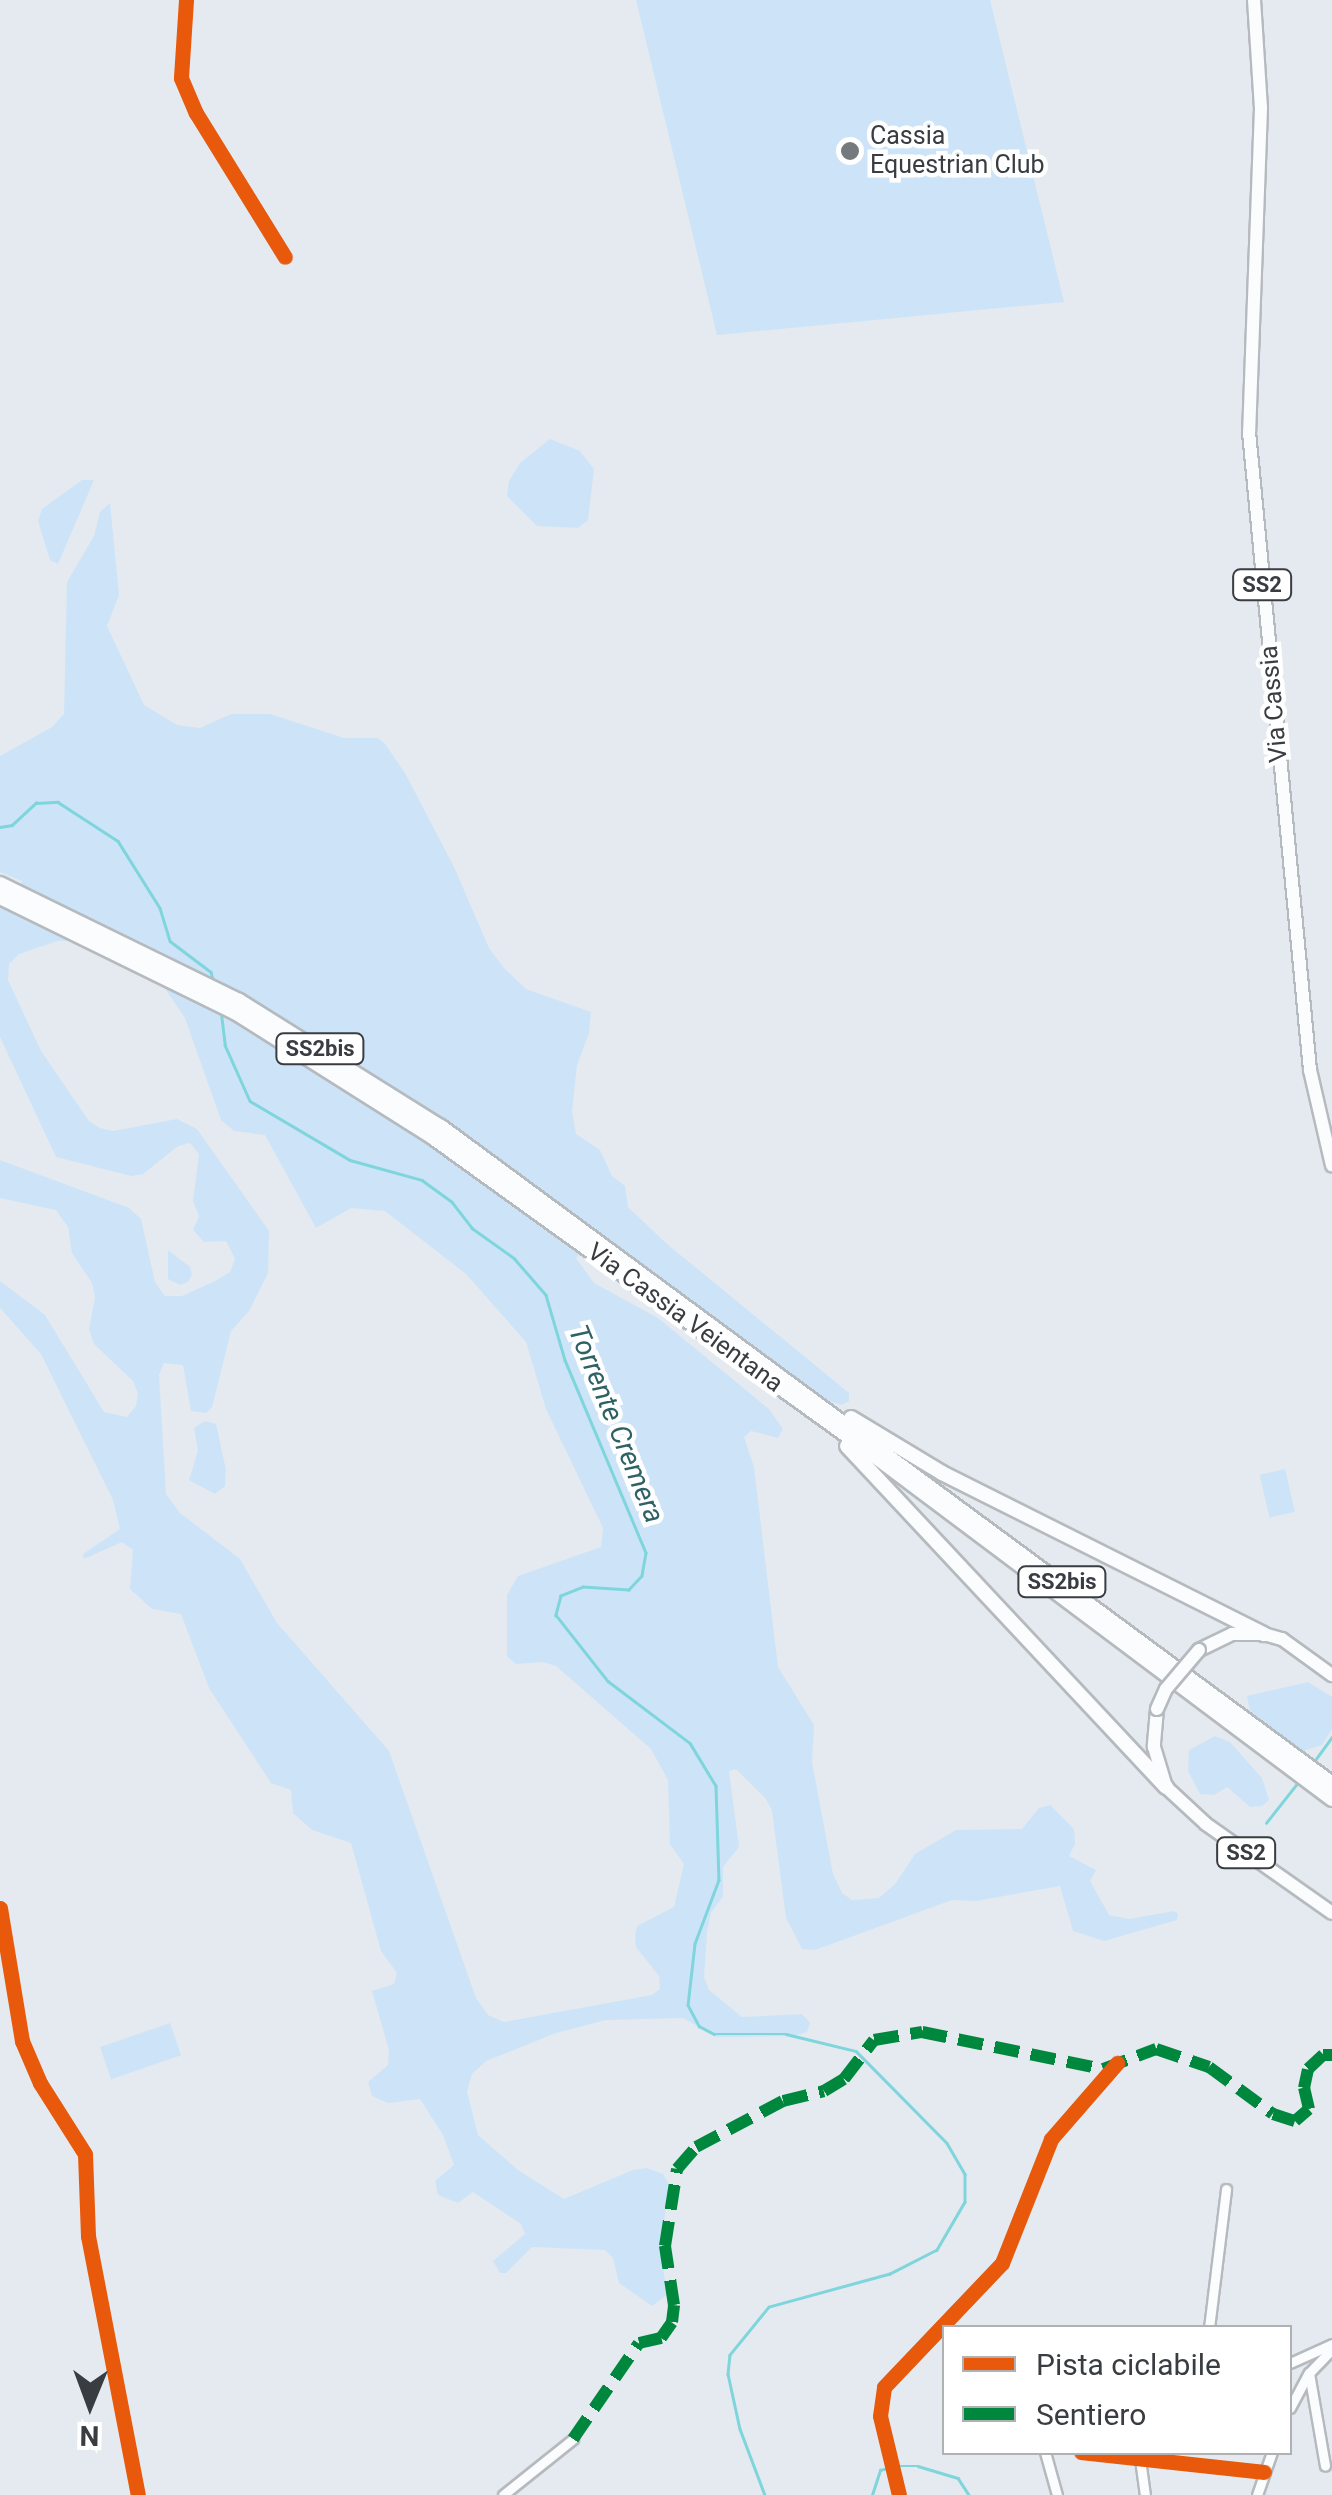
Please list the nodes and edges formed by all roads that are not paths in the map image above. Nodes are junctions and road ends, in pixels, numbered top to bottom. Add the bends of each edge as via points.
1 (186, 0) edge
2 (1254, 0) edge
3 (285, 258) dead end
4 (0, 884) edge
5 (11, 897) edge
6 (1332, 1165) edge
7 (597, 1246) junction
8 (778, 1387) junction
9 (827, 1408) junction
10 (1264, 1634) junction
11 (1332, 1675) edge
12 (1292, 1763) junction
13 (1311, 1776) junction
14 (1332, 1784) edge
15 (1166, 1786) junction
16 (1332, 1799) edge
17 (0, 1908) edge
18 (1332, 1913) edge
19 (1117, 2064) dead end
20 (1226, 2189) dead end
21 (943, 2325) edge
22 (1209, 2325) edge
23 (942, 2326) edge
24 (1332, 2346) edge
25 (1292, 2362) edge
26 (1309, 2373) junction
27 (1292, 2404) edge
28 (573, 2439) dead end
29 (1046, 2455) edge
30 (1271, 2455) edge
31 (1140, 2456) edge
32 (1325, 2466) dead end
33 (1264, 2472) junction
34 (138, 2495) edge
35 (503, 2495) edge
36 (899, 2495) edge
37 (1057, 2495) edge
38 (1145, 2495) edge
39 (1257, 2495) edge

1 - 3 street via 181,78
2 - 6 main road, Via Cassia / SS2 via 1262,108 1250,432 1310,1070
4 - 5 highway, Via Cassia Veientana / SS2bis
5 - 7 highway, Via Cassia Veientana / SS2bis via 239,1001 441,1127
7 - 8 highway, Via Cassia Veientana / SS2bis
7 - 9 highway, Via Cassia Veientana / SS2bis
8 - 12 highway, Via Cassia Veientana / SS2bis
8 - 15 highway via 870,1466
9 - 10 highway
9 - 12 highway, Via Cassia Veientana / SS2bis
10 - 11 main road via 1292,1645
10 - 15 main road, bridge via 1232,1634 1199,1650 1166,1688 1154,1747
12 - 13 highway, Via Cassia Veientana / SS2bis
13 - 14 highway, Via Cassia Veientana / SS2bis
13 - 16 highway, Via Cassia Veientana / SS2bis
15 - 18 main road, SS2 via 1206,1824
17 - 34 street via 20,2037 40,2084 85,2154 88,2236
19 - 21 street via 1051,2139 1002,2263
20 - 22 street
23 - 36 street via 884,2386 880,2400
24 - 25 street
24 - 26 street
26 - 27 street
26 - 32 street
28 - 35 street
29 - 37 street
30 - 33 street
31 - 33 street
31 - 38 street
33 - 39 street

